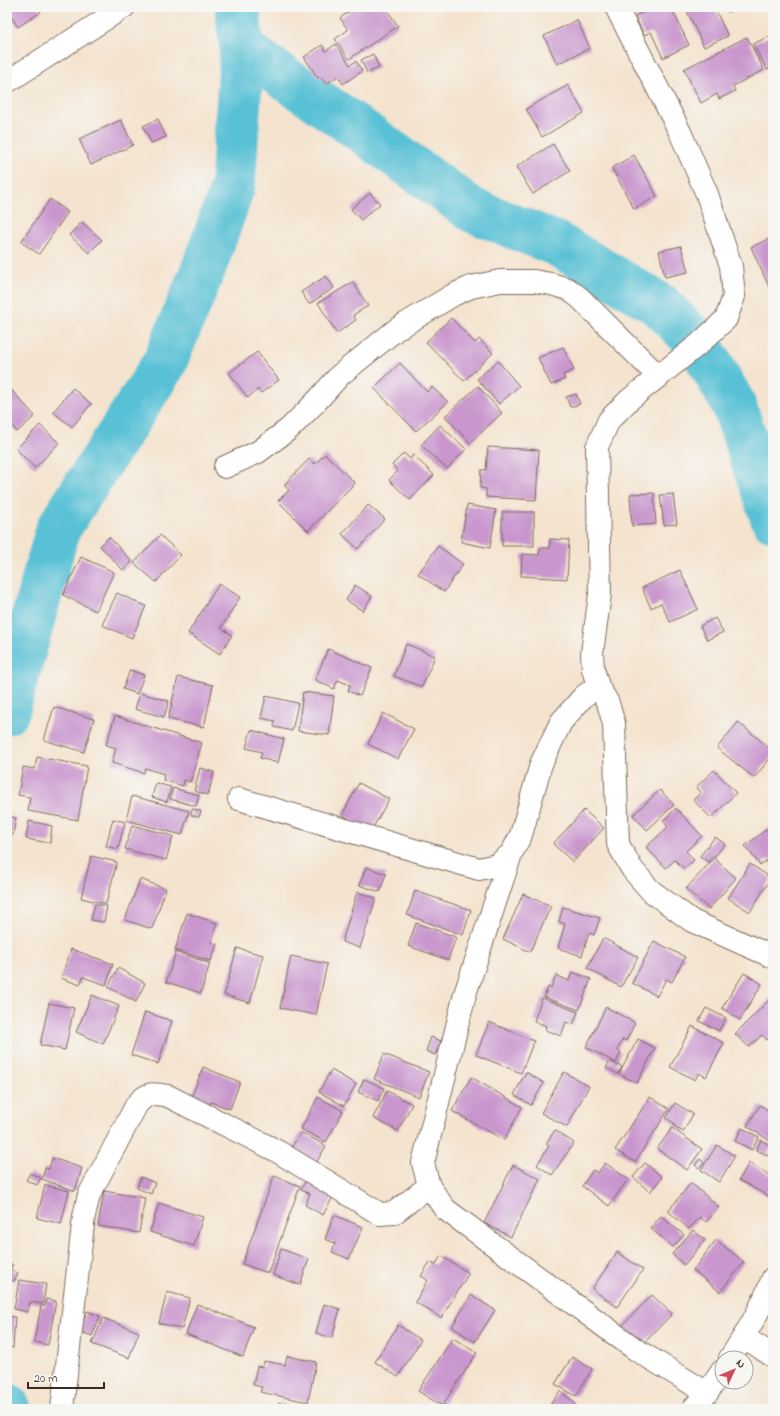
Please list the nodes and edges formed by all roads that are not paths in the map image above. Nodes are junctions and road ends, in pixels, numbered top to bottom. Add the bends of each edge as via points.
1 (124, 7) edge
2 (616, 7) edge
3 (7, 82) edge
4 (659, 377) junction
5 (225, 467) dead end
6 (598, 686) junction
7 (239, 799) dead end
8 (510, 854) junction
9 (773, 957) edge
10 (429, 1186) junction
11 (773, 1278) edge
12 (744, 1337) junction
13 (735, 1350) edge
14 (773, 1356) edge
15 (714, 1384) edge
16 (708, 1393) junction
17 (62, 1409) edge
18 (693, 1409) edge

1 - 3 street
2 - 4 street via 680,132 707,194 731,266 734,296 726,319
4 - 5 street via 568,289 534,281 500,281 471,286 397,329 340,375 290,429 258,452
4 - 6 street via 629,400 609,420 597,447 600,594 592,653
6 - 8 street via 584,696 561,722 541,764 521,835
6 - 9 street via 608,703 614,724 618,844 632,869 651,891 692,921
7 - 8 street via 479,870 497,866
8 - 10 street via 465,994 423,1163
10 - 16 street via 445,1209 635,1349
10 - 17 street via 394,1213 380,1214 277,1151 168,1096 144,1096 137,1104 89,1195 84,1216
11 - 12 street via 765,1299
12 - 13 street
12 - 14 street
15 - 16 street
16 - 18 street

